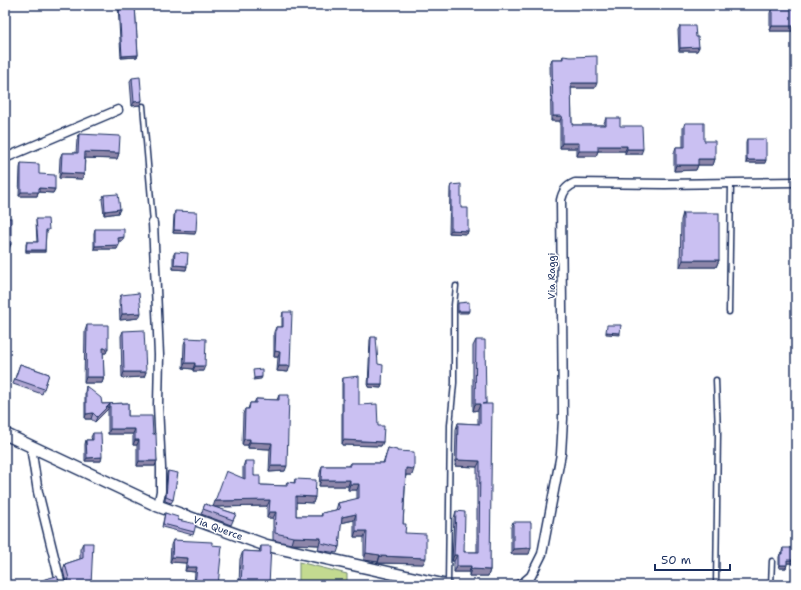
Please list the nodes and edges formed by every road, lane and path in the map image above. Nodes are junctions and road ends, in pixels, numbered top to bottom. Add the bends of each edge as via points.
1 (143, 106) edge
2 (118, 110) dead end
3 (5, 158) edge
4 (796, 182) edge
5 (731, 183) junction
6 (153, 223) joint
7 (456, 286) dead end
8 (729, 312) dead end
9 (716, 380) dead end
10 (5, 434) edge
11 (31, 447) junction
12 (158, 506) junction
13 (772, 561) dead end
14 (61, 585) edge
15 (444, 585) edge
16 (448, 585) edge
17 (518, 585) edge
18 (716, 585) edge
19 (772, 585) edge

1 - 6 lane
2 - 3 street
4 - 5 street, Via Raggi
5 - 8 lane
5 - 17 street, Via Raggi via 575,183 568,186 563,193 563,419 560,454 542,554 531,576
6 - 12 street via 161,468
7 - 16 lane via 454,383 450,426
9 - 18 lane
10 - 11 street, Via Querce
11 - 12 street, Via Querce
11 - 14 street via 38,492
12 - 15 street, Via Querce via 265,545
13 - 19 lane

